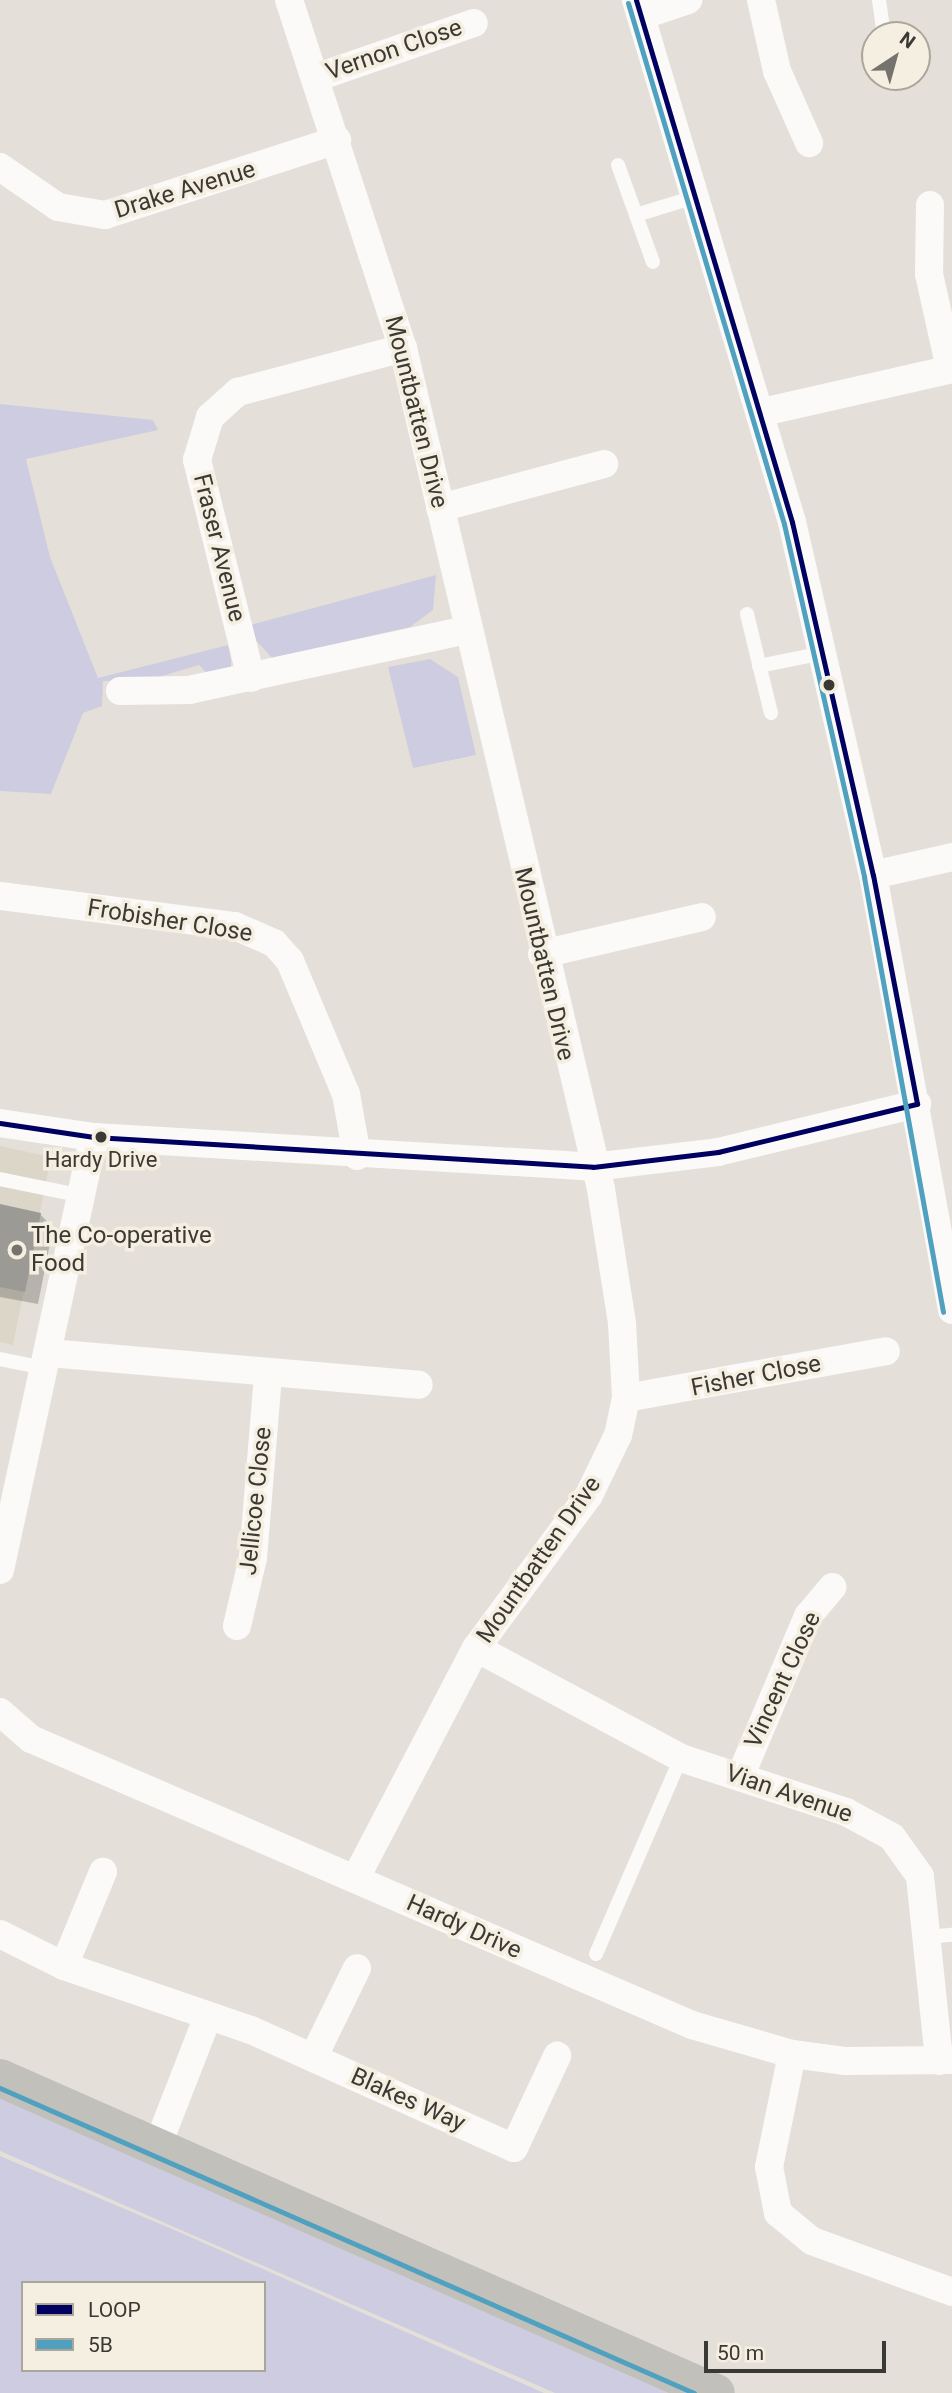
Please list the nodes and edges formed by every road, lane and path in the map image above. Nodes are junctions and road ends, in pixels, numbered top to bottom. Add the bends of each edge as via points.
1 (289, 0) edge
2 (688, 0) edge
3 (761, 0) edge
4 (879, 0) edge
5 (639, 8) edge
6 (882, 21) edge
7 (474, 23) dead end
8 (315, 78) junction
9 (337, 140) junction
10 (809, 143) dead end
11 (618, 165) dead end
12 (0, 167) edge
13 (698, 196) junction
14 (930, 205) dead end
15 (636, 215) junction
16 (653, 262) dead end
17 (403, 348) junction
18 (951, 369) edge
19 (763, 412) junction
20 (604, 464) dead end
21 (440, 508) junction
22 (747, 614) dead end
23 (467, 630) junction
24 (823, 653) junction
25 (759, 666) junction
26 (251, 678) junction
27 (120, 691) dead end
28 (771, 713) dead end
29 (952, 857) edge
30 (873, 875) junction
31 (0, 896) edge
32 (702, 917) dead end
33 (542, 954) junction
34 (917, 1104) junction
35 (0, 1123) edge
36 (94, 1137) junction
37 (357, 1156) junction
38 (593, 1167) junction
39 (0, 1179) edge
40 (83, 1196) junction
41 (952, 1310) edge
42 (886, 1351) dead end
43 (0, 1359) edge
44 (47, 1360) junction
45 (268, 1375) junction
46 (419, 1385) dead end
47 (626, 1398) junction
48 (3, 1538) edge
49 (0, 1570) edge
50 (832, 1587) dead end
51 (237, 1626) dead end
52 (476, 1648) junction
53 (0, 1712) edge
54 (681, 1758) junction
55 (740, 1777) junction
56 (103, 1872) dead end
57 (355, 1878) junction
58 (0, 1934) edge
59 (939, 1936) edge
60 (596, 1954) dead end
61 (64, 1966) junction
62 (357, 1968) dead end
63 (207, 2019) junction
64 (792, 2054) junction
65 (557, 2056) dead end
66 (313, 2058) junction
67 (946, 2060) edge
68 (0, 2078) edge
69 (157, 2147) junction
70 (952, 2292) edge
71 (716, 2393) edge

1 - 8 street, Mountbatten Drive
2 - 5 street
3 - 10 street via 777,71
4 - 6 lane
5 - 13 street
7 - 8 street, Vernon Close
8 - 9 street, Mountbatten Drive
9 - 12 street, Drake Avenue via 105,215 58,207
9 - 17 street, Mountbatten Drive
11 - 15 lane
13 - 15 lane
13 - 19 street
14 - 18 street via 929,274
15 - 16 lane
17 - 21 street, Mountbatten Drive
17 - 26 street, Fraser Avenue via 238,392 210,417 197,460
18 - 19 street
19 - 24 street
20 - 21 street
21 - 23 street, Mountbatten Drive
22 - 25 lane
23 - 26 street
23 - 33 street, Mountbatten Drive
24 - 25 lane
24 - 30 street
25 - 28 lane
26 - 27 street via 189,690
29 - 30 street
30 - 34 street
31 - 37 street, Frobisher Close via 235,926 274,943 290,961 346,1094
32 - 33 street
33 - 38 street, Mountbatten Drive
34 - 38 street via 718,1152
34 - 41 street
35 - 36 street
36 - 37 street
36 - 40 street
37 - 38 street
38 - 47 street, Mountbatten Drive via 622,1323
39 - 40 lane
40 - 44 street
42 - 47 street, Fisher Close
43 - 44 lane
44 - 45 street
44 - 48 street
45 - 46 street
45 - 51 street, Jellicoe Close via 253,1559
47 - 52 street, Mountbatten Drive via 618,1435 589,1495
48 - 49 street
50 - 55 street, Vincent Close via 808,1616
52 - 54 street, Vian Avenue
52 - 57 street, Mountbatten Drive
53 - 57 street, Hardy Drive via 32,1739
54 - 55 street, Vian Avenue
54 - 60 lane
55 - 59 street, Vian Avenue via 846,1812 892,1837 920,1877
56 - 61 street
57 - 64 street, Hardy Drive via 692,2025
58 - 61 street, Blakes Way
59 - 67 street, Vian Avenue
61 - 63 street, Blakes Way
62 - 66 street
63 - 66 street, Blakes Way via 251,2029
63 - 69 street
64 - 67 street, Hardy Drive
64 - 70 street via 769,2167 778,2213 823,2246
65 - 66 street, Blakes Way via 514,2148
68 - 69 street
69 - 71 street

